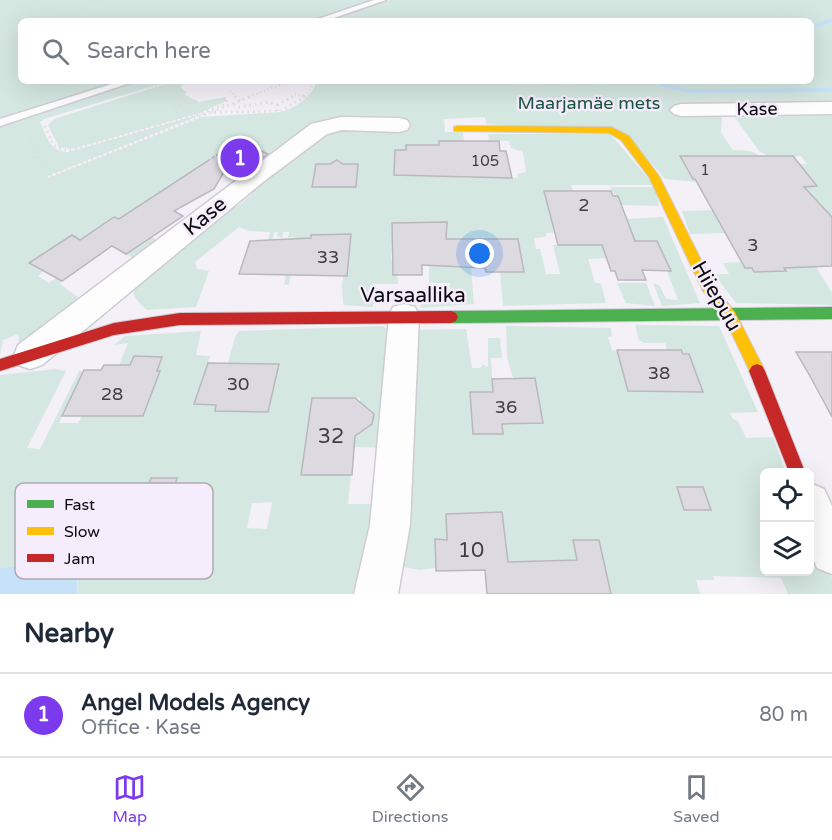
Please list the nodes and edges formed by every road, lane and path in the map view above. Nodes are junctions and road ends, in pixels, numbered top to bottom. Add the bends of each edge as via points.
1 (33, 0) edge
2 (104, 0) edge
3 (382, 0) edge
4 (789, 0) edge
5 (69, 15) junction
6 (63, 18) edge
7 (325, 18) edge
8 (772, 18) edge
9 (18, 40) edge
10 (0, 44) edge
11 (122, 84) edge
12 (163, 84) edge
13 (282, 84) edge
14 (315, 84) edge
15 (708, 84) edge
16 (182, 86) dead end
17 (703, 90) dead end
18 (140, 91) dead end
19 (230, 91) dead end
20 (305, 96) junction
21 (228, 97) dead end
22 (240, 100) junction
23 (184, 102) junction
24 (197, 102) dead end
25 (233, 103) junction
26 (277, 105) junction
27 (181, 106) dead end
28 (832, 108) edge
29 (681, 110) dead end
30 (278, 111) junction
31 (211, 112) junction
32 (43, 120) dead end
33 (0, 123) edge
34 (399, 125) dead end
35 (26, 126) dead end
36 (457, 129) dead end
37 (263, 140) dead end
38 (210, 159) dead end
39 (124, 281) junction
40 (832, 313) edge
41 (729, 314) junction
42 (404, 316) junction
43 (142, 324) junction
44 (30, 355) junction
45 (0, 365) edge
46 (795, 468) edge
47 (814, 512) edge
48 (832, 553) edge
49 (376, 594) edge

1 - 5 path via 37,5
2 - 5 path
3 - 7 lane
4 - 8 path
5 - 6 path
9 - 10 path
11 - 33 lane
12 - 18 path
13 - 22 path
14 - 20 path
15 - 17 path
16 - 23 path via 174,95
19 - 22 path
20 - 26 path via 296,94
20 - 30 path
21 - 32 path via 225,104 203,112 69,151 54,146
22 - 25 path
23 - 24 path
23 - 27 path via 190,109 175,111
25 - 26 path via 239,107 268,102
25 - 31 path
26 - 30 path
28 - 29 street, Kase
30 - 31 path
31 - 35 path via 47,178
34 - 39 street, Kase via 341,123 319,129
36 - 41 street, Hiiepuu via 616,131 655,176 710,291
37 - 38 path via 249,134
39 - 43 street via 125,308
39 - 44 street, Kase
40 - 41 street, Varsaallika
41 - 42 street, Varsaallika
41 - 46 street, Hiiepuu
42 - 43 street, Varsaallika via 234,317
42 - 49 street via 390,525
43 - 44 street, Varsaallika
44 - 45 street, Varsaallika
47 - 48 street

